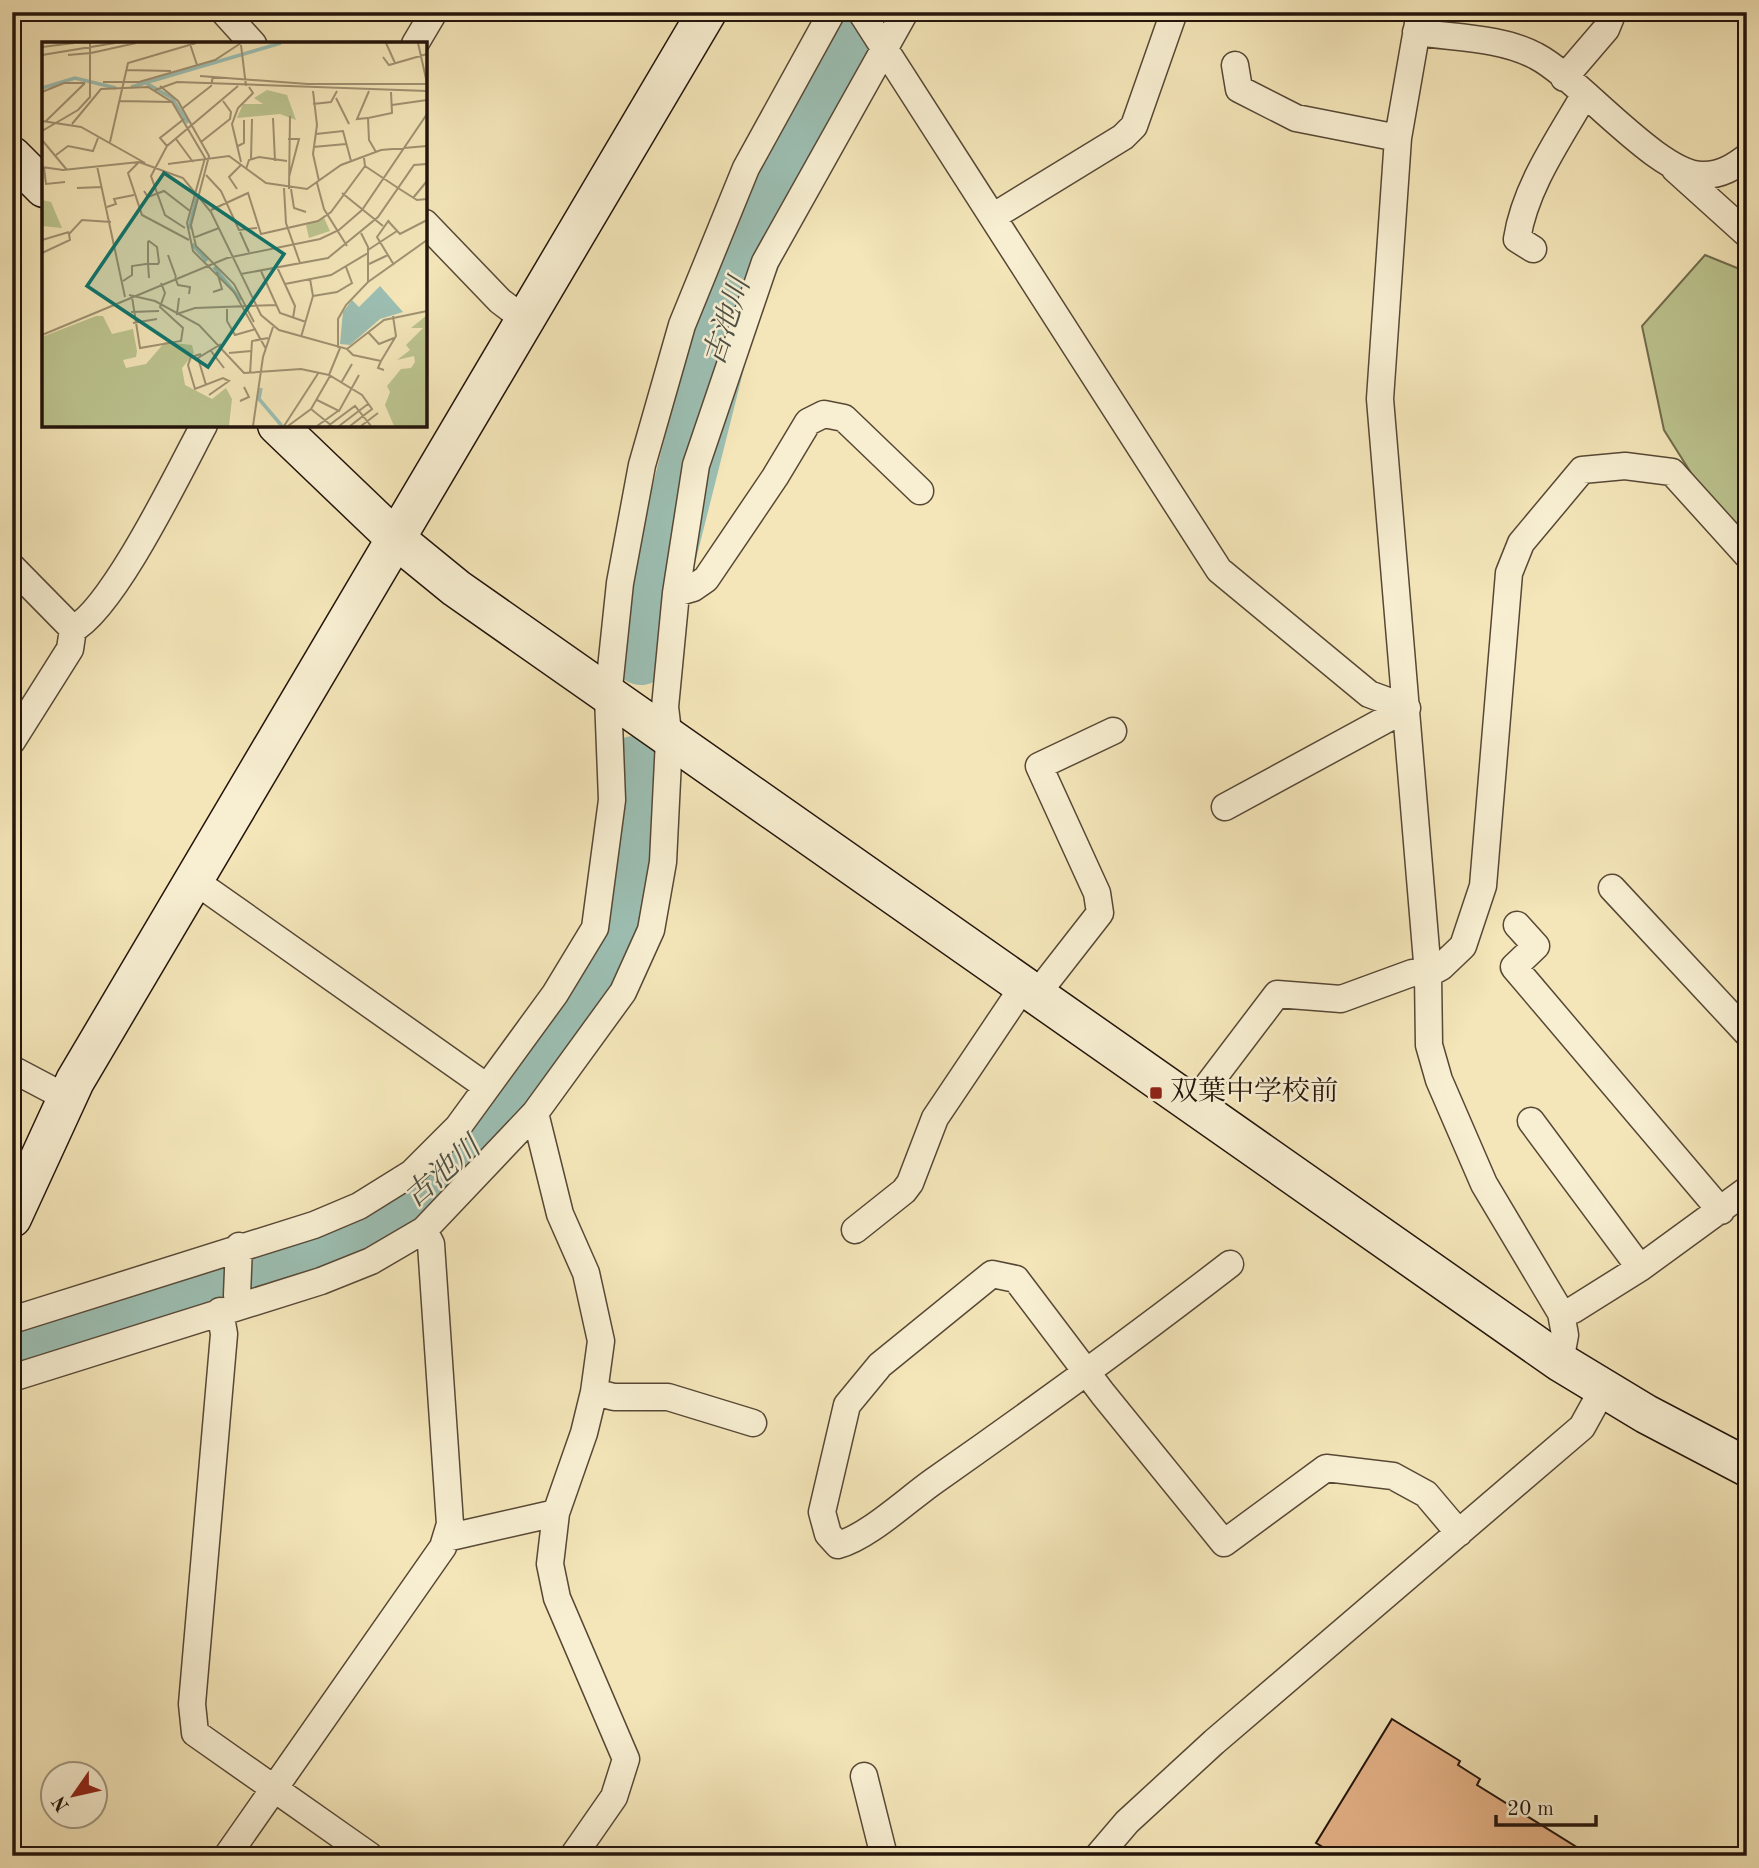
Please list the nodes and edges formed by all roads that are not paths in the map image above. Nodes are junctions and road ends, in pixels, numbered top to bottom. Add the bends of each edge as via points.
1 (223, 12) edge
2 (434, 12) edge
3 (707, 12) edge
4 (832, 12) edge
5 (862, 12) edge
6 (905, 12) edge
7 (1174, 12) edge
8 (1613, 12) edge
9 (1418, 22) edge
10 (881, 41) junction
11 (251, 42) edge
12 (416, 42) edge
13 (1235, 65) dead end
14 (1564, 78) junction
15 (1585, 94) junction
16 (1398, 138) junction
17 (12, 156) edge
18 (1747, 157) edge
19 (1671, 165) junction
20 (42, 186) edge
21 (994, 216) junction
22 (427, 225) edge
23 (1747, 234) edge
24 (1534, 249) dead end
25 (524, 319) junction
26 (203, 427) edge
27 (279, 427) edge
28 (920, 491) dead end
29 (396, 539) junction
30 (1747, 555) edge
31 (12, 567) edge
32 (676, 593) junction
33 (73, 629) junction
34 (608, 697) junction
35 (1407, 708) junction
36 (1113, 731) dead end
37 (669, 740) junction
38 (12, 741) edge
39 (1225, 807) dead end
40 (195, 881) junction
41 (1612, 888) dead end
42 (1517, 925) dead end
43 (1428, 974) junction
44 (1029, 991) junction
45 (1747, 1033) edge
46 (12, 1069) edge
47 (487, 1087) junction
48 (67, 1098) junction
49 (1192, 1106) junction
50 (535, 1113) junction
51 (1531, 1121) dead end
52 (1747, 1190) edge
53 (1721, 1210) junction
54 (12, 1219) edge
55 (424, 1230) junction
56 (855, 1230) dead end
57 (240, 1250) junction
58 (1230, 1264) dead end
59 (1640, 1268) junction
60 (233, 1304) junction
61 (1561, 1313) junction
62 (12, 1320) edge
63 (1560, 1362) junction
64 (1088, 1373) junction
65 (12, 1378) edge
66 (1603, 1390) junction
67 (594, 1392) junction
68 (753, 1423) dead end
69 (1747, 1467) edge
70 (556, 1513) junction
71 (1459, 1533) junction
72 (446, 1538) junction
73 (864, 1776) dead end
74 (272, 1788) junction
75 (227, 1856) edge
76 (370, 1856) edge
77 (573, 1856) edge
78 (884, 1856) edge
79 (1098, 1856) edge

1 - 11 street
2 - 12 street
3 - 25 street
4 - 34 street via 746,168 682,325 642,465 620,583
5 - 10 street
6 - 10 street
7 - 21 street via 1134,126
8 - 14 street via 1606,29
9 - 14 street via 1537,56
9 - 16 street
10 - 21 street
10 - 32 street via 765,262 696,465
13 - 16 street via 1239,89 1296,118
14 - 15 street
15 - 19 street
15 - 24 street via 1520,215 1517,239
16 - 35 street via 1380,399
17 - 20 street
18 - 19 street via 1731,169 1702,176
19 - 23 street
21 - 35 street via 1219,570 1368,694
22 - 25 street via 500,301
25 - 29 street
26 - 33 street via 122,572 86,622
27 - 29 street
28 - 32 street via 844,418 824,414 808,422 706,579
29 - 34 street
29 - 40 street
30 - 43 street via 1672,472 1625,466 1582,470 1521,543 1509,573 1483,886 1463,946
31 - 33 street
32 - 37 street via 665,708
33 - 38 street via 69,649
34 - 37 street
34 - 47 street via 612,800 595,928 555,994
35 - 39 street
35 - 43 street
36 - 44 street via 1039,766 1097,893 1100,913
37 - 44 street
37 - 50 street via 663,862 651,930 623,992
40 - 47 street
40 - 48 street
41 - 45 street
42 - 53 street via 1536,946 1514,967
43 - 49 street via 1412,974 1341,999 1277,994
43 - 61 street via 1429,1045 1439,1080 1484,1184
44 - 49 street
44 - 56 street via 935,1118 910,1183
46 - 48 street
47 - 57 street via 458,1126 411,1173 359,1206
48 - 54 street
49 - 63 street
50 - 55 street
50 - 67 street via 560,1214 586,1273 601,1340
51 - 59 street
52 - 53 street
53 - 59 street
55 - 60 street via 371,1261 321,1281
55 - 72 street via 431,1244 435,1297 450,1524
57 - 60 street
57 - 62 street
58 - 64 street
59 - 61 street
60 - 65 street
60 - 74 street via 224,1334 192,1704 195,1733
61 - 63 street via 1565,1335
63 - 66 street
64 - 64 street via 1016,1279 992,1274 880,1365 846,1405 822,1512 828,1534 838,1545 857,1540 891,1511
64 - 71 street via 1224,1543 1326,1468 1393,1476 1426,1494
66 - 69 street
66 - 71 street via 1582,1427
67 - 68 street via 668,1397
67 - 70 street
70 - 72 street
70 - 77 street via 550,1563 557,1598 626,1759 614,1797
71 - 79 street via 1214,1742 1127,1822
72 - 74 street
73 - 78 street
74 - 75 street
74 - 76 street

